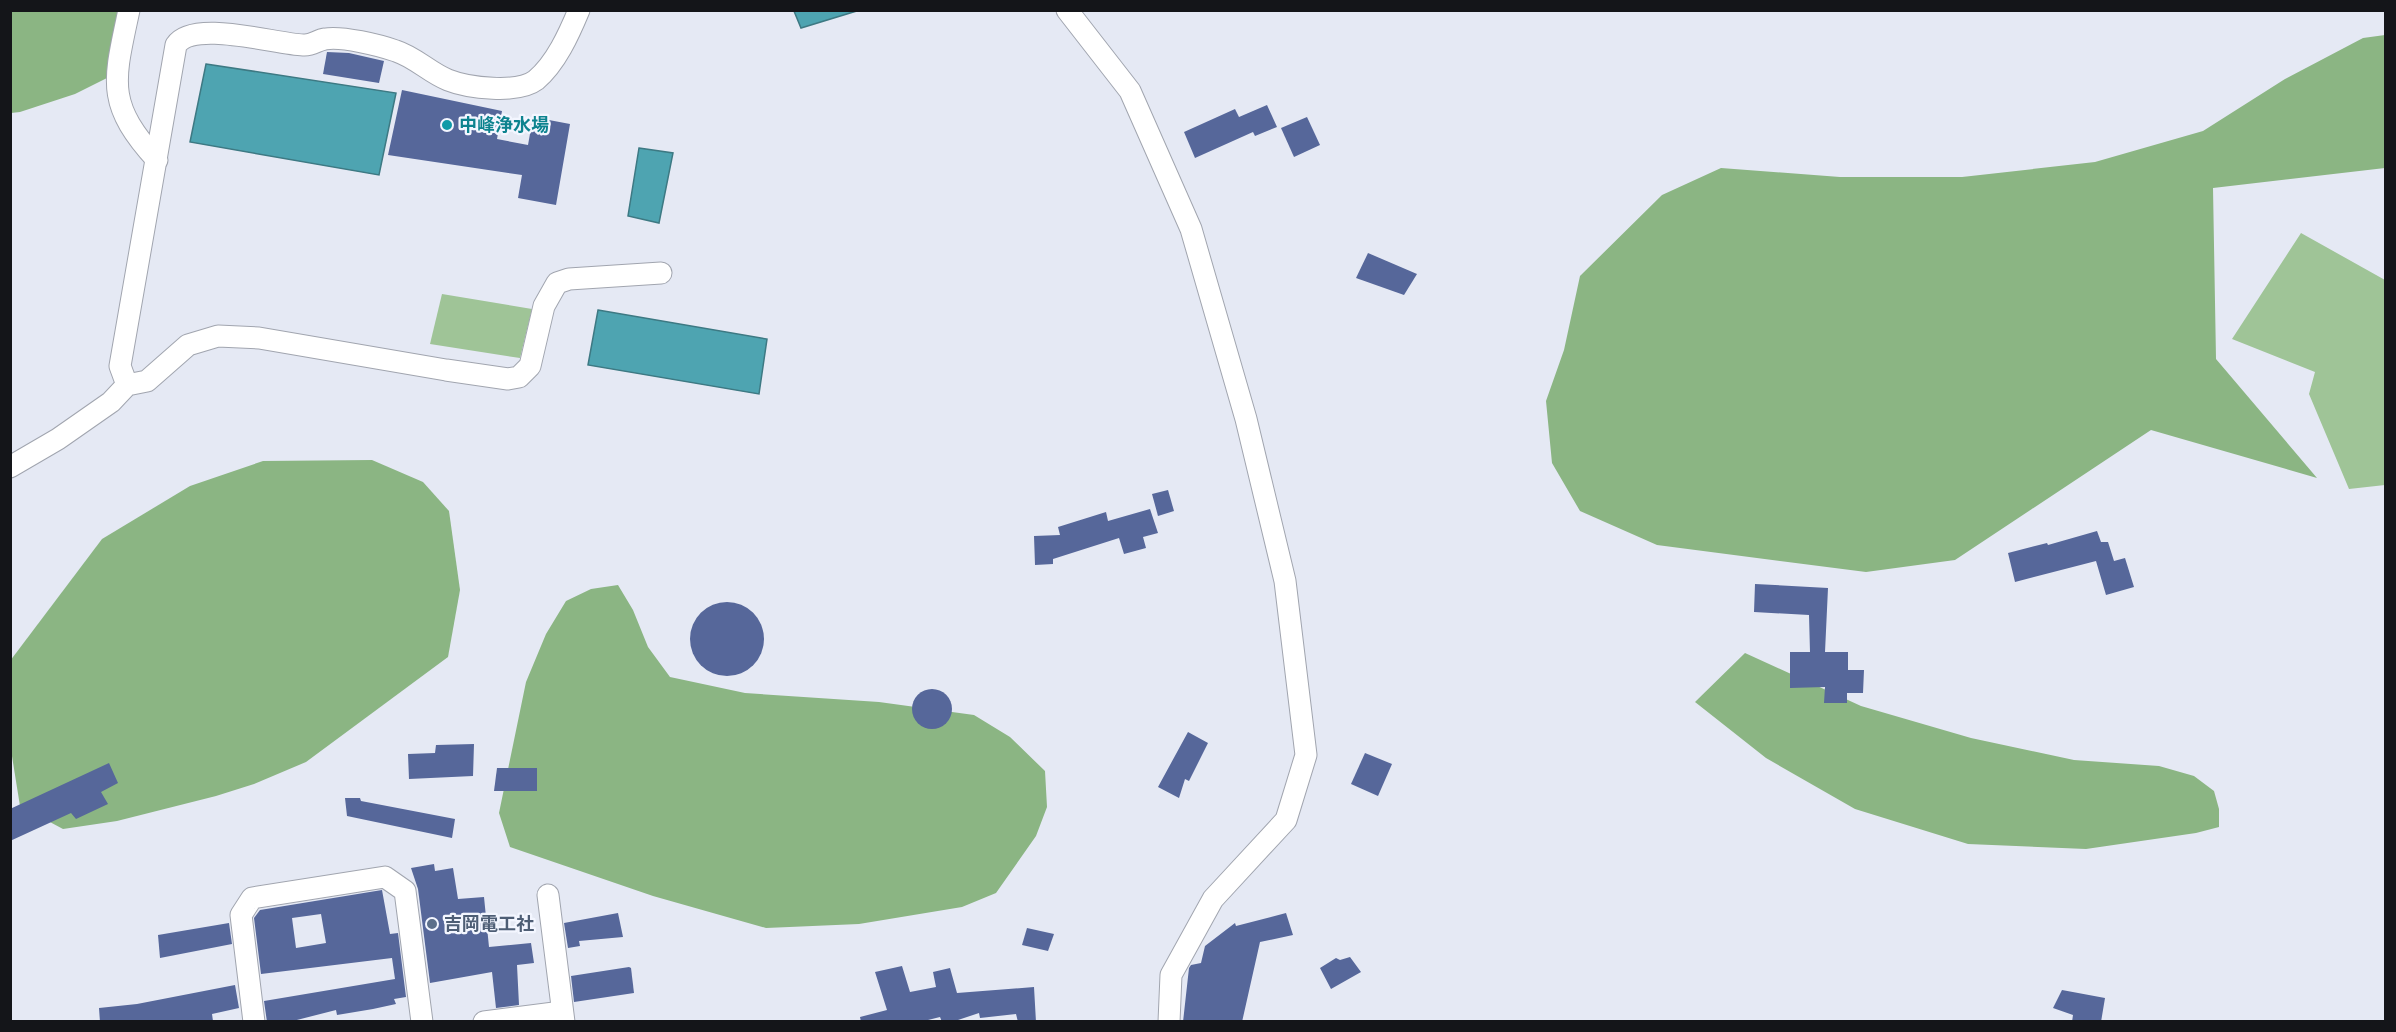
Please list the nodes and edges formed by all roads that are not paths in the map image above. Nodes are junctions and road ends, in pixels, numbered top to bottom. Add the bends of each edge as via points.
1 (129, 10) edge
2 (579, 10) edge
3 (1067, 10) edge
4 (157, 160) junction
5 (661, 273) dead end
6 (127, 385) junction
7 (10, 467) edge
8 (548, 895) dead end
9 (563, 1017) edge
10 (254, 1022) edge
11 (422, 1022) edge
12 (484, 1022) edge
13 (1168, 1022) edge

1 - 4 street via 118,72 119,105 136,136
2 - 4 street via 562,46 537,79 518,87 488,88 447,80 398,51 342,40 324,39 305,46 222,34 186,36 176,45
3 - 13 street via 1130,91 1191,229 1246,419 1285,581 1306,755 1286,820 1213,899 1171,975
4 - 6 street via 120,366
5 - 6 street via 557,283 544,306 530,366 519,378 227,335 195,342 147,381
6 - 7 street via 111,402
8 - 9 street
9 - 12 street
10 - 11 street via 241,915 252,898 386,877 405,891

